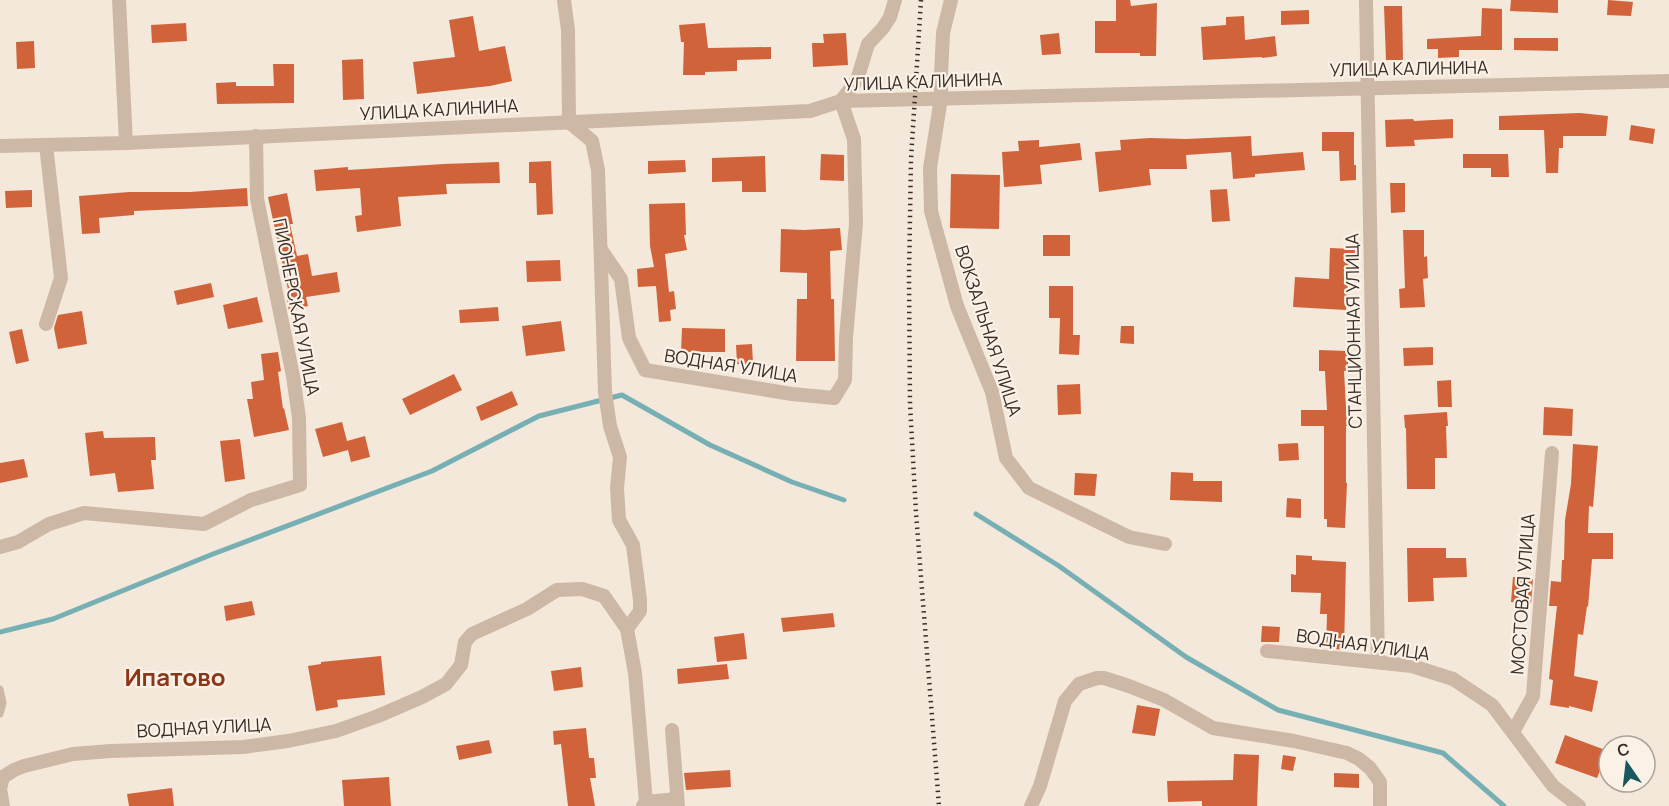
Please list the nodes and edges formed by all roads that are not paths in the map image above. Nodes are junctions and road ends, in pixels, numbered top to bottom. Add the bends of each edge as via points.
1 (119, 0) edge
2 (564, 0) edge
3 (895, 0) edge
4 (951, 0) edge
5 (1366, 0) edge
6 (1669, 81) edge
7 (1368, 88) junction
8 (941, 98) junction
9 (841, 101) junction
10 (569, 122) junction
11 (256, 136) junction
12 (126, 143) junction
13 (46, 145) junction
14 (0, 146) edge
15 (602, 251) junction
16 (46, 324) dead end
17 (1552, 453) dead end
18 (1166, 544) dead end
19 (0, 547) edge
20 (627, 628) junction
21 (1267, 651) dead end
22 (1378, 662) junction
23 (0, 689) edge
24 (0, 714) edge
25 (672, 730) dead end
26 (1513, 732) junction
27 (1, 780) edge
28 (678, 802) edge
29 (644, 804) edge
30 (3, 806) edge
31 (1031, 806) edge
32 (1380, 806) edge
33 (1579, 806) edge

1 - 12 street
2 - 10 street
3 - 9 street via 890,17 868,44 857,80
4 - 8 street, ВОКЗАЛЬНАЯ УЛИЦА via 943,33
5 - 7 street, СТАНЦИОННАЯ УЛИЦА
6 - 7 street, УЛИЦА КАЛИНИНА
7 - 8 street, УЛИЦА КАЛИНИНА
7 - 22 street, СТАНЦИОННАЯ УЛИЦА
8 - 9 street, УЛИЦА КАЛИНИНА
8 - 18 street, ВОКЗАЛЬНАЯ УЛИЦА via 930,168 931,211 957,306 992,392 1006,459 1029,488 1129,537
9 - 10 street, УЛИЦА КАЛИНИНА via 810,111
9 - 15 street, ВОДНАЯ УЛИЦА via 854,139 856,223 845,380 834,398 645,370 629,338 621,279
10 - 11 street, УЛИЦА КАЛИНИНА
10 - 15 street via 592,141 598,170
11 - 12 street, УЛИЦА КАЛИНИНА
11 - 19 street, ПИОНЕРСКАЯ УЛИЦА via 257,199 299,418 300,485 251,500 204,524 84,513
12 - 13 street, УЛИЦА КАЛИНИНА
13 - 14 street, УЛИЦА КАЛИНИНА
13 - 16 street via 62,278
15 - 20 street via 605,392 620,457 620,520 633,545 640,600 640,611
17 - 26 street, МОСТОВАЯ УЛИЦА via 1533,696
20 - 27 street, ВОДНАЯ УЛИЦА via 604,596 582,589 557,591 472,634 465,642 461,664 446,684 336,731 243,747 73,754 24,766
20 - 29 street via 635,673
21 - 22 street, ВОДНАЯ УЛИЦА
22 - 26 street, ВОДНАЯ УЛИЦА via 1412,666 1453,679 1492,705
23 - 24 lane
25 - 28 street
26 - 33 street, ВОДНАЯ УЛИЦА via 1553,786
27 - 30 street
28 - 29 street
31 - 32 street via 1065,701 1079,684 1097,678 1164,700 1213,728 1347,753 1365,763 1380,782

